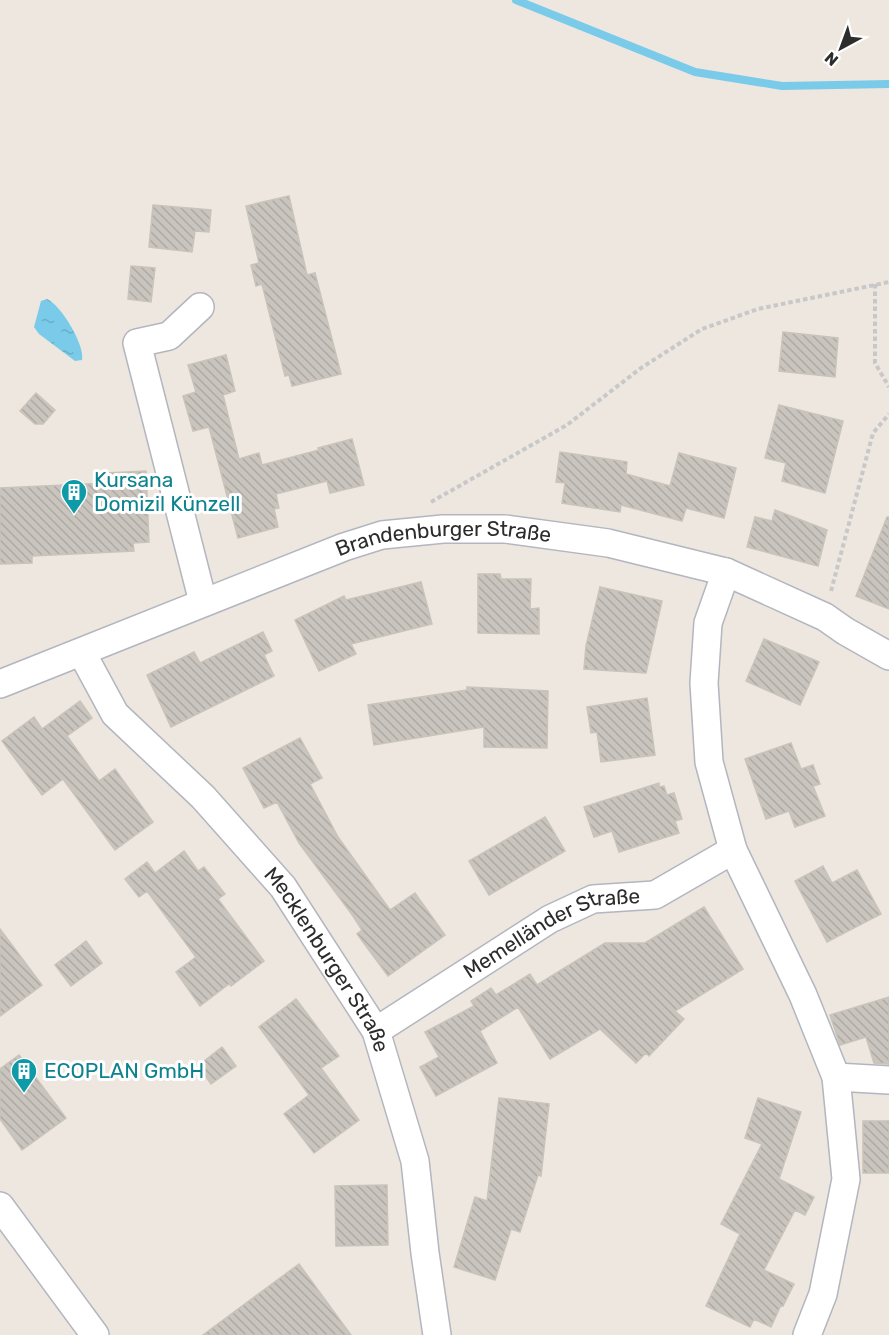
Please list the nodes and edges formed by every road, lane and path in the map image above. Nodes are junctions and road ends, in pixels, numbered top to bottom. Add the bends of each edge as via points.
1 (889, 282) edge
2 (875, 284) junction
3 (200, 307) dead end
4 (889, 387) edge
5 (889, 414) edge
6 (422, 508) dead end
7 (726, 572) junction
8 (203, 602) junction
9 (825, 617) junction
10 (82, 653) junction
11 (889, 656) edge
12 (0, 684) edge
13 (733, 850) junction
14 (376, 1030) junction
15 (836, 1077) junction
16 (889, 1080) edge
17 (0, 1206) edge
18 (96, 1324) edge
19 (437, 1335) edge
20 (807, 1335) edge

1 - 2 path
2 - 4 path via 875,363
2 - 6 path via 758,309 702,329 641,368 567,425
3 - 8 street via 169,336 137,344
5 - 9 path via 873,433
7 - 8 street, Brandenburger Straße via 608,543 505,529 444,528 382,535
7 - 9 street, Brandenburger Straße
7 - 13 street via 708,623 704,683 709,762
8 - 10 street, Brandenburger Straße
9 - 11 street, Brandenburger Straße
10 - 12 street, Brandenburger Straße
10 - 14 street, Mecklenburger Straße via 115,714 203,797 284,887
13 - 14 street, Memelländer Straße via 655,895 593,899 550,919
13 - 15 street
14 - 19 street, Mecklenburger Straße via 415,1161
15 - 16 street
15 - 20 street via 846,1179 824,1294
17 - 18 street

